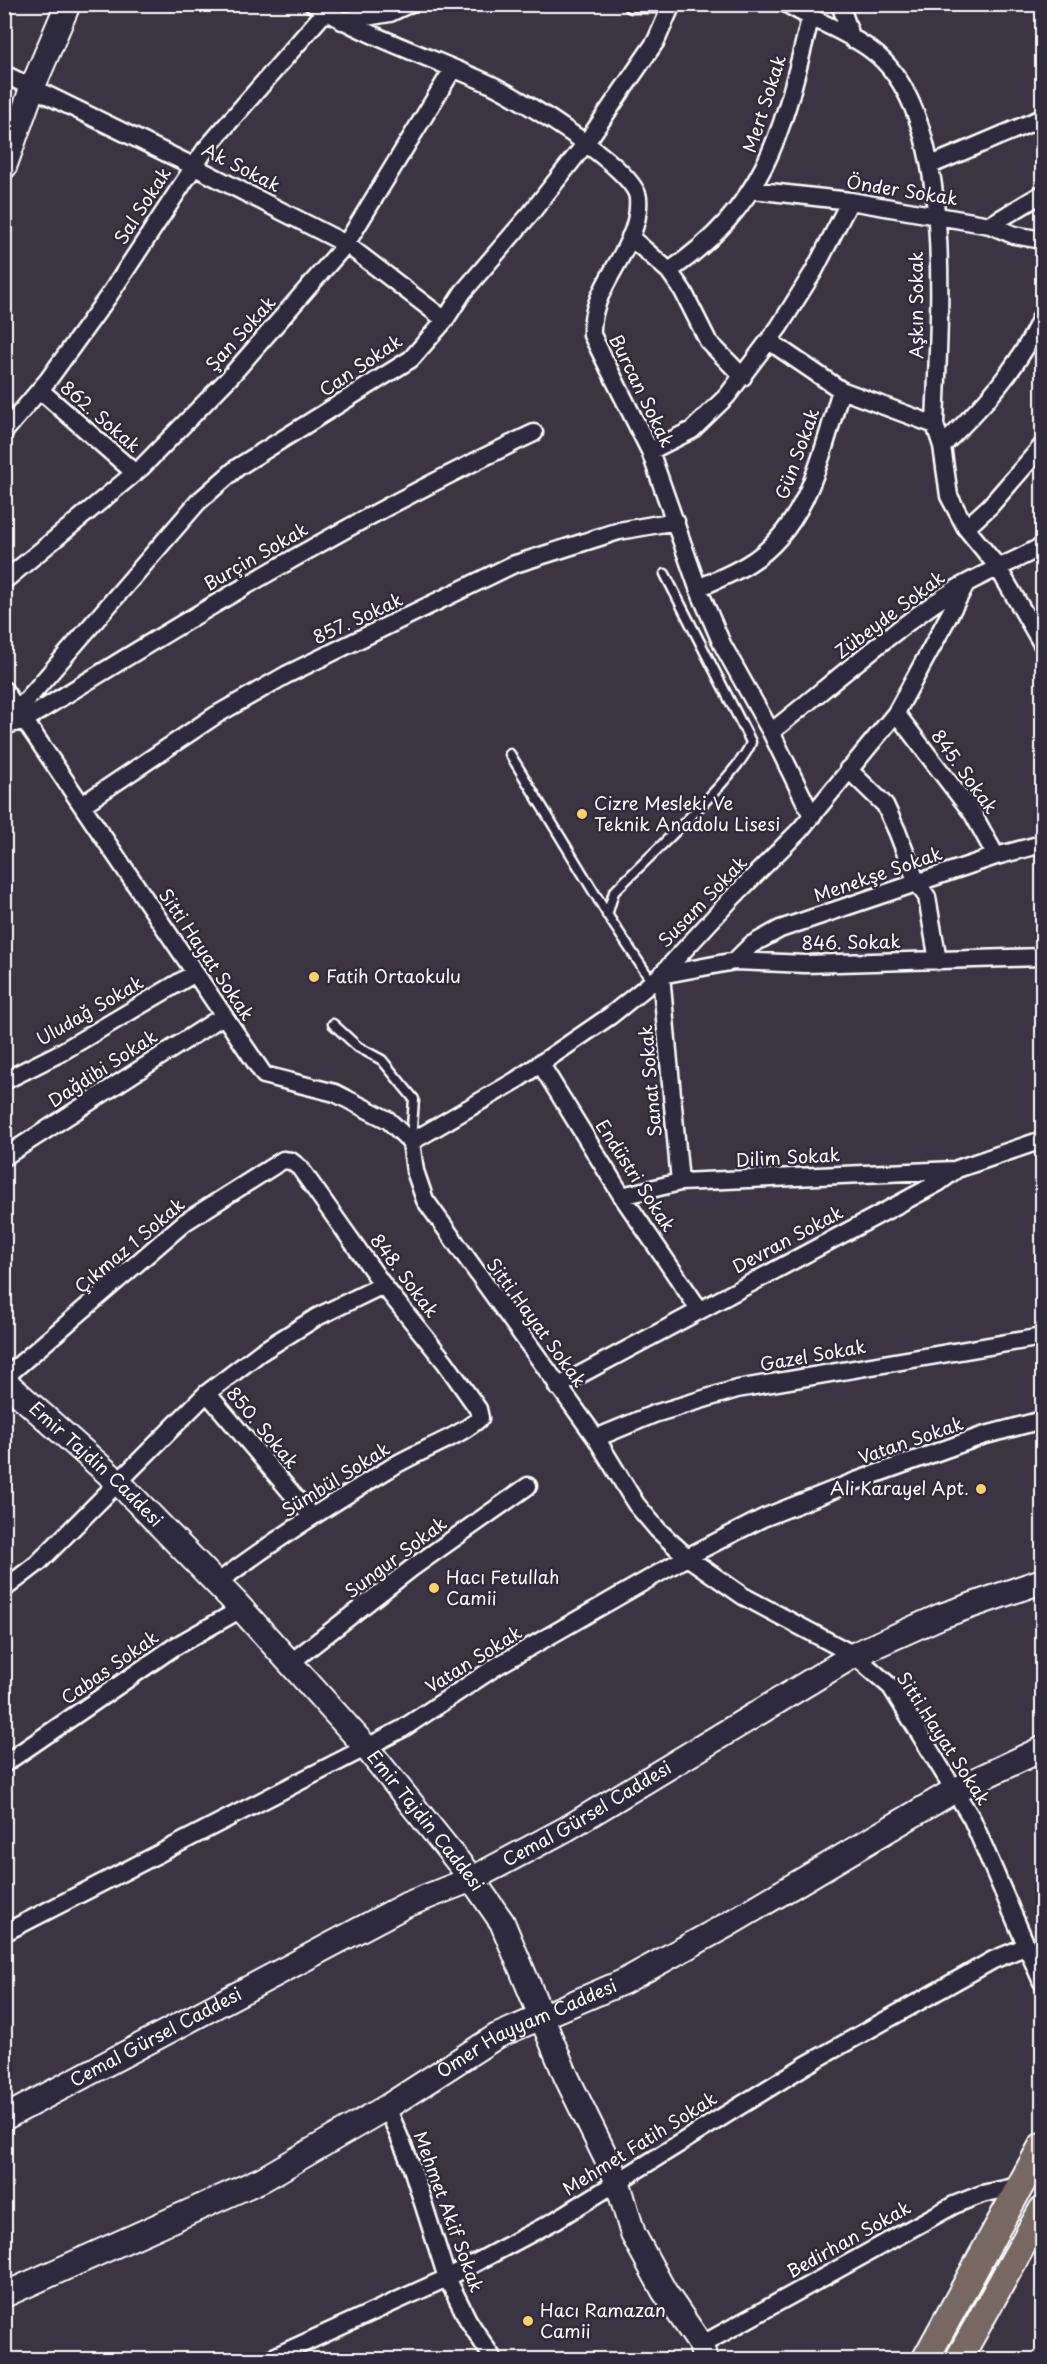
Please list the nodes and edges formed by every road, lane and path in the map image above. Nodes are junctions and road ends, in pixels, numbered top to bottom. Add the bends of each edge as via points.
1 (68, 4) edge
2 (409, 4) edge
3 (632, 4) edge
4 (660, 4) edge
5 (672, 4) edge
6 (787, 4) edge
7 (840, 4) edge
8 (319, 8) edge
9 (810, 19) junction
10 (341, 21) junction
11 (852, 39) junction
12 (453, 69) junction
13 (4, 74) edge
14 (33, 86) junction
15 (1042, 118) edge
16 (585, 143) junction
17 (931, 165) junction
18 (193, 166) junction
19 (4, 167) edge
20 (753, 190) junction
21 (1042, 194) edge
22 (849, 201) junction
23 (936, 216) junction
24 (990, 225) junction
25 (630, 237) junction
26 (1042, 240) edge
27 (346, 244) junction
28 (669, 271) junction
29 (1042, 315) edge
30 (445, 320) junction
31 (769, 341) junction
32 (742, 376) junction
33 (40, 390) junction
34 (841, 390) junction
35 (935, 424) junction
36 (4, 432) edge
37 (534, 434) dead end
38 (942, 446) junction
39 (1042, 446) edge
40 (650, 451) junction
41 (135, 473) junction
42 (676, 521) junction
43 (966, 528) junction
44 (1042, 546) edge
45 (997, 566) junction
46 (665, 574) dead end
47 (4, 580) edge
48 (966, 584) junction
49 (698, 588) junction
50 (1042, 644) edge
51 (4, 690) edge
52 (896, 713) junction
53 (21, 715) junction
54 (4, 726) edge
55 (771, 732) junction
56 (510, 754) dead end
57 (848, 770) junction
58 (82, 805) junction
59 (812, 816) junction
60 (1042, 844) edge
61 (996, 856) junction
62 (917, 883) junction
63 (607, 915) junction
64 (1042, 957) edge
65 (735, 961) junction
66 (939, 961) junction
67 (195, 973) junction
68 (656, 979) junction
69 (223, 1016) junction
70 (333, 1024) dead end
71 (540, 1063) junction
72 (4, 1081) edge
73 (1042, 1140) edge
74 (411, 1142) junction
75 (4, 1157) edge
76 (291, 1161) joint
77 (957, 1169) junction
78 (680, 1182) junction
79 (622, 1196) junction
80 (382, 1285) junction
81 (699, 1309) junction
82 (1042, 1337) edge
83 (4, 1380) edge
84 (557, 1387) junction
85 (207, 1393) junction
86 (480, 1418) joint
87 (1042, 1420) edge
88 (596, 1438) junction
89 (119, 1483) junction
90 (528, 1486) dead end
91 (310, 1516) junction
92 (687, 1557) junction
93 (1042, 1581) edge
94 (217, 1583) junction
95 (4, 1590) edge
96 (241, 1609) junction
97 (854, 1654) junction
98 (290, 1663) junction
99 (365, 1746) junction
100 (1042, 1749) edge
101 (4, 1764) edge
102 (955, 1790) junction
103 (472, 1879) junction
104 (4, 1933) edge
105 (1027, 1946) junction
106 (1042, 1982) edge
107 (543, 2017) junction
108 (387, 2107) junction
109 (4, 2118) edge
110 (1042, 2146) edge
111 (617, 2180) junction
112 (1023, 2185) junction
113 (1042, 2210) edge
114 (447, 2278) junction
115 (4, 2295) edge
116 (703, 2352) edge
117 (267, 2360) edge
118 (494, 2360) edge
119 (925, 2360) edge
120 (958, 2360) edge

1 - 14 street
2 - 10 street via 390,13
3 - 4 street
5 - 16 street, Can Sokak via 656,41
6 - 9 street, Aşkın Sokak
7 - 11 street
8 - 10 street, Burcan Sokak
8 - 18 street, Sal Sokak
9 - 11 street, Aşkın Sokak
9 - 20 street, Mert Sokak via 788,106 770,158
10 - 12 street, Burcan Sokak
11 - 17 street, Aşkın Sokak via 885,63 904,90 920,125
12 - 16 street, Burcan Sokak via 495,87
12 - 27 street, Şan Sokak
13 - 14 street, Ak Sokak
14 - 18 street, Ak Sokak
14 - 19 street
15 - 17 street
16 - 25 street, Burcan Sokak via 614,163 632,182 638,197
16 - 30 street, Can Sokak via 463,292
17 - 23 street, Aşkın Sokak
18 - 27 street, Ak Sokak
18 - 33 street, Sal Sokak via 110,294
20 - 22 street, Önder Sokak
20 - 28 street, Mert Sokak via 728,220
21 - 24 street
22 - 23 street, Önder Sokak
22 - 31 street via 814,271
23 - 24 street, Önder Sokak
23 - 35 street, Aşkın Sokak
24 - 26 street, Önder Sokak
25 - 28 street
25 - 40 street, Burcan Sokak via 600,295 591,325 592,335
27 - 30 street, Ak Sokak
27 - 41 street, Şan Sokak via 229,378
28 - 32 street via 708,341
29 - 38 street via 1024,353 990,398
30 - 53 street, Can Sokak via 411,359 238,467 198,502
31 - 32 street
31 - 34 street
32 - 40 street via 692,430
33 - 36 street, Sal Sokak
33 - 41 street, 862. Sokak
34 - 35 street
34 - 49 street, Gün Sokak via 801,509 775,542 748,564
35 - 38 street, Aşkın Sokak
37 - 53 street, Burçin Sokak via 450,472 333,534
38 - 43 street, Aşkın Sokak via 949,496
39 - 43 street
40 - 42 street, Burcan Sokak
41 - 47 street, Şan Sokak
42 - 49 street, Burcan Sokak
42 - 58 street, 857. Sokak via 619,531 512,565 286,675 216,715
43 - 45 street, Aşkın Sokak
44 - 45 street, Zübeyde Sokak
45 - 48 street, Zübeyde Sokak
45 - 50 street, Aşkın Sokak
46 - 63 lane via 751,742 748,753 726,779 614,892
48 - 52 street, Susam Sokak
48 - 55 street, Zübeyde Sokak via 892,634
49 - 55 street, Burcan Sokak via 722,644
51 - 53 street, Sitti Hayat Sokak
52 - 57 street, Susam Sokak
52 - 61 street, 845. Sokak via 967,805
53 - 54 street, Burçin Sokak
53 - 58 street, Sitti Hayat Sokak
55 - 59 street, Burcan Sokak
56 - 63 lane
57 - 59 street, Susam Sokak
57 - 62 street via 885,805
58 - 67 street, Sitti Hayat Sokak
59 - 68 street, Susam Sokak
60 - 61 street, Menekşe Sokak
61 - 62 street, Menekşe Sokak
62 - 65 street, Menekşe Sokak via 780,929 751,945
62 - 66 street via 927,897
63 - 68 lane
64 - 66 street, 846. Sokak
65 - 66 street, 846. Sokak
65 - 68 street, 846. Sokak
67 - 69 street, Sitti Hayat Sokak
67 - 72 street, Uludağ Sokak via 58,1054
68 - 71 street, Susam Sokak
68 - 78 street, Sanat Sokak
69 - 74 street, Sitti Hayat Sokak via 264,1075 335,1092 388,1120
69 - 75 street, Dağdibi Sokak
70 - 74 lane via 358,1047 382,1060 414,1099
71 - 74 street, Susam Sokak
71 - 79 street, Endüstri Sokak
73 - 77 street, Devran Sokak
74 - 84 street, Sitti Hayat Sokak via 425,1200
76 - 80 street, 848. Sokak via 314,1186
76 - 83 street, Çıkmaz 1 Sokak via 283,1160 185,1222
77 - 78 street, Dilim Sokak
77 - 81 street, Devran Sokak via 938,1183
78 - 79 street, Dilim Sokak
79 - 81 street, Endüstri Sokak
80 - 85 street via 317,1317 261,1352
80 - 86 street, 848. Sokak via 445,1362 478,1409
81 - 84 street, Devran Sokak
82 - 88 street, Gazel Sokak via 737,1389 654,1414
83 - 89 street, Emir Tajdin Caddesi
84 - 88 street, Sitti Hayat Sokak
85 - 89 street
85 - 91 street, 850. Sokak
86 - 91 street, Sümbül Sokak
87 - 92 street, Vatan Sokak via 982,1436 856,1481 763,1518
88 - 92 street, Sitti Hayat Sokak via 636,1504
89 - 94 street, Emir Tajdin Caddesi
89 - 95 street via 38,1563
90 - 98 street, Sungur Sokak via 412,1568
91 - 94 street, Sümbül Sokak
92 - 97 street, Sitti Hayat Sokak via 743,1596
92 - 99 street, Vatan Sokak via 497,1666 402,1729
93 - 97 street, Cemal Gürsel Caddesi via 941,1616
94 - 96 street, Emir Tajdin Caddesi
96 - 98 street, Emir Tajdin Caddesi
96 - 101 street, Cabas Sokak via 174,1647
97 - 102 street, Sitti Hayat Sokak via 891,1687
97 - 103 street, Cemal Gürsel Caddesi via 566,1829
98 - 99 street, Emir Tajdin Caddesi
99 - 103 street, Emir Tajdin Caddesi
99 - 104 street, Vatan Sokak
100 - 102 street, Ömer Hayyam Caddesi
102 - 105 street, Sitti Hayat Sokak
102 - 107 street, Ömer Hayyam Caddesi via 727,1925 623,1982
103 - 107 street, Emir Tajdin Caddesi via 502,1922
103 - 109 street, Cemal Gürsel Caddesi via 406,1905
105 - 106 street, Sitti Hayat Sokak
105 - 111 street, Mehmet Fatih Sokak via 993,1960 806,2065
107 - 108 street, Ömer Hayyam Caddesi via 497,2036
107 - 111 street, Emir Tajdin Caddesi via 566,2076
108 - 114 street, Mehmet Akif Sokak via 411,2165
108 - 115 street, Ömer Hayyam Caddesi via 263,2179
110 - 112 main road
111 - 114 street, Mehmet Fatih Sokak via 556,2220
111 - 116 street, Emir Tajdin Caddesi via 633,2234
112 - 116 street, Bedirhan Sokak via 981,2194 954,2205
112 - 119 main road
113 - 120 main road
114 - 117 street, Mehmet Fatih Sokak
114 - 118 street, Mehmet Akif Sokak

